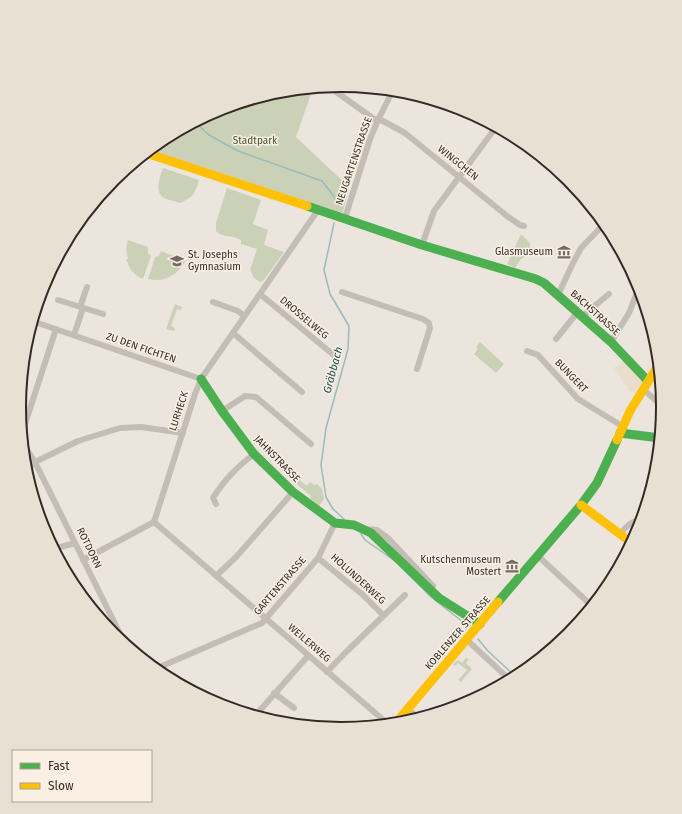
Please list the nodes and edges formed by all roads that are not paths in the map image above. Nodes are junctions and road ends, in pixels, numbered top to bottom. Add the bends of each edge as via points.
1 (337, 92) edge
2 (390, 96) edge
3 (378, 120) junction
4 (493, 131) edge
5 (152, 155) edge
6 (459, 177) junction
7 (318, 210) junction
8 (345, 218) junction
9 (524, 226) dead end
10 (600, 228) edge
11 (422, 245) junction
12 (87, 287) dead end
13 (342, 292) dead end
14 (260, 294) junction
15 (609, 294) dead end
16 (558, 295) junction
17 (636, 296) edge
18 (58, 300) dead end
19 (213, 302) dead end
20 (81, 307) junction
21 (103, 314) dead end
22 (244, 316) junction
23 (580, 316) junction
24 (38, 323) edge
25 (56, 329) junction
26 (233, 333) junction
27 (74, 335) junction
28 (556, 339) dead end
29 (611, 342) junction
30 (527, 351) dead end
31 (336, 358) dead end
32 (417, 369) dead end
33 (654, 372) edge
34 (201, 379) junction
35 (648, 381) junction
36 (642, 389) junction
37 (302, 392) dead end
38 (656, 401) edge
39 (222, 411) junction
40 (27, 419) edge
41 (621, 429) junction
42 (183, 433) junction
43 (654, 437) edge
44 (311, 444) dead end
45 (30, 454) edge
46 (254, 454) junction
47 (35, 462) junction
48 (32, 465) edge
49 (293, 492) junction
50 (216, 504) dead end
51 (581, 505) junction
52 (634, 521) edge
53 (154, 522) junction
54 (335, 523) junction
55 (620, 534) junction
56 (627, 539) edge
57 (75, 543) junction
58 (59, 547) edge
59 (538, 556) junction
60 (318, 558) junction
61 (84, 560) junction
62 (216, 576) junction
63 (405, 595) dead end
64 (588, 602) edge
65 (384, 616) junction
66 (267, 619) junction
67 (480, 624) junction
68 (118, 630) edge
69 (467, 640) junction
70 (308, 656) junction
71 (162, 666) edge
72 (327, 672) junction
73 (505, 676) edge
74 (274, 693) junction
75 (294, 708) dead end
76 (408, 709) junction
77 (259, 711) edge
78 (413, 713) edge
79 (402, 716) edge
80 (382, 719) edge

1 - 3 street, WINGCHEN
2 - 3 street, NEUGARTENSTRASSE
3 - 6 street, WINGCHEN via 405,133
3 - 8 street, NEUGARTENSTRASSE
4 - 6 street
5 - 7 street
6 - 9 street, WINGCHEN via 507,216
6 - 11 street via 434,211
7 - 8 street
7 - 14 street, LURHECK
8 - 11 street
10 - 16 street via 581,248
11 - 16 street, BACHSTRASSE via 536,279
12 - 20 street
13 - 32 street via 429,323 430,328
14 - 22 street, LURHECK
14 - 31 street, DROSSELWEG
15 - 23 street
16 - 23 street, BACHSTRASSE
17 - 29 street via 629,313
18 - 20 street
19 - 22 street via 238,311
20 - 21 street
20 - 27 street
22 - 26 street, LURHECK
23 - 28 street
23 - 29 street, BACHSTRASSE
24 - 25 street, ZU DEN FICHTEN
25 - 27 street, ZU DEN FICHTEN
25 - 40 street
26 - 34 street, LURHECK
26 - 37 street
27 - 34 street, ZU DEN FICHTEN
29 - 35 street, BACHSTRASSE
30 - 41 street, BUNGERT via 538,355 578,399
33 - 35 street, KOBLENZER STRASSE
34 - 39 street, JAHNSTRASSE
34 - 42 street, LURHECK
35 - 36 street, KOBLENZER STRASSE
36 - 38 street
36 - 41 street, KOBLENZER STRASSE
39 - 44 street via 245,396 256,397
39 - 46 street, JAHNSTRASSE
41 - 43 street
41 - 51 street, KOBLENZER STRASSE via 597,483
42 - 47 street via 141,427 120,428 78,441
42 - 53 street, LURHECK
45 - 47 street, ROTDORN
46 - 49 street, JAHNSTRASSE
46 - 50 street via 222,483 213,498
47 - 48 street
47 - 57 street, ROTDORN
49 - 54 street, JAHNSTRASSE
49 - 62 street
51 - 55 street
51 - 59 street, KOBLENZER STRASSE
52 - 55 street via 626,526
53 - 61 street
53 - 62 street, WEILERWEG
54 - 60 street, GARTENSTRASSE
54 - 67 street via 354,525 371,533 439,598
55 - 56 street
57 - 58 street
57 - 61 street, ROTDORN
59 - 64 street
59 - 67 street, KOBLENZER STRASSE
60 - 65 street, HOLUNDERWEG
60 - 66 street, GARTENSTRASSE
61 - 68 street, ROTDORN
62 - 66 street, WEILERWEG
63 - 65 street, HOLUNDERWEG
65 - 72 street, HOLUNDERWEG
66 - 70 street, WEILERWEG
66 - 71 street, GARTENSTRASSE
67 - 69 street, KOBLENZER STRASSE
69 - 73 street
69 - 76 street, KOBLENZER STRASSE
70 - 72 street, WEILERWEG
70 - 74 street
72 - 80 street, WEILERWEG
74 - 75 street
74 - 77 street
76 - 78 street
76 - 79 street, KOBLENZER STRASSE

